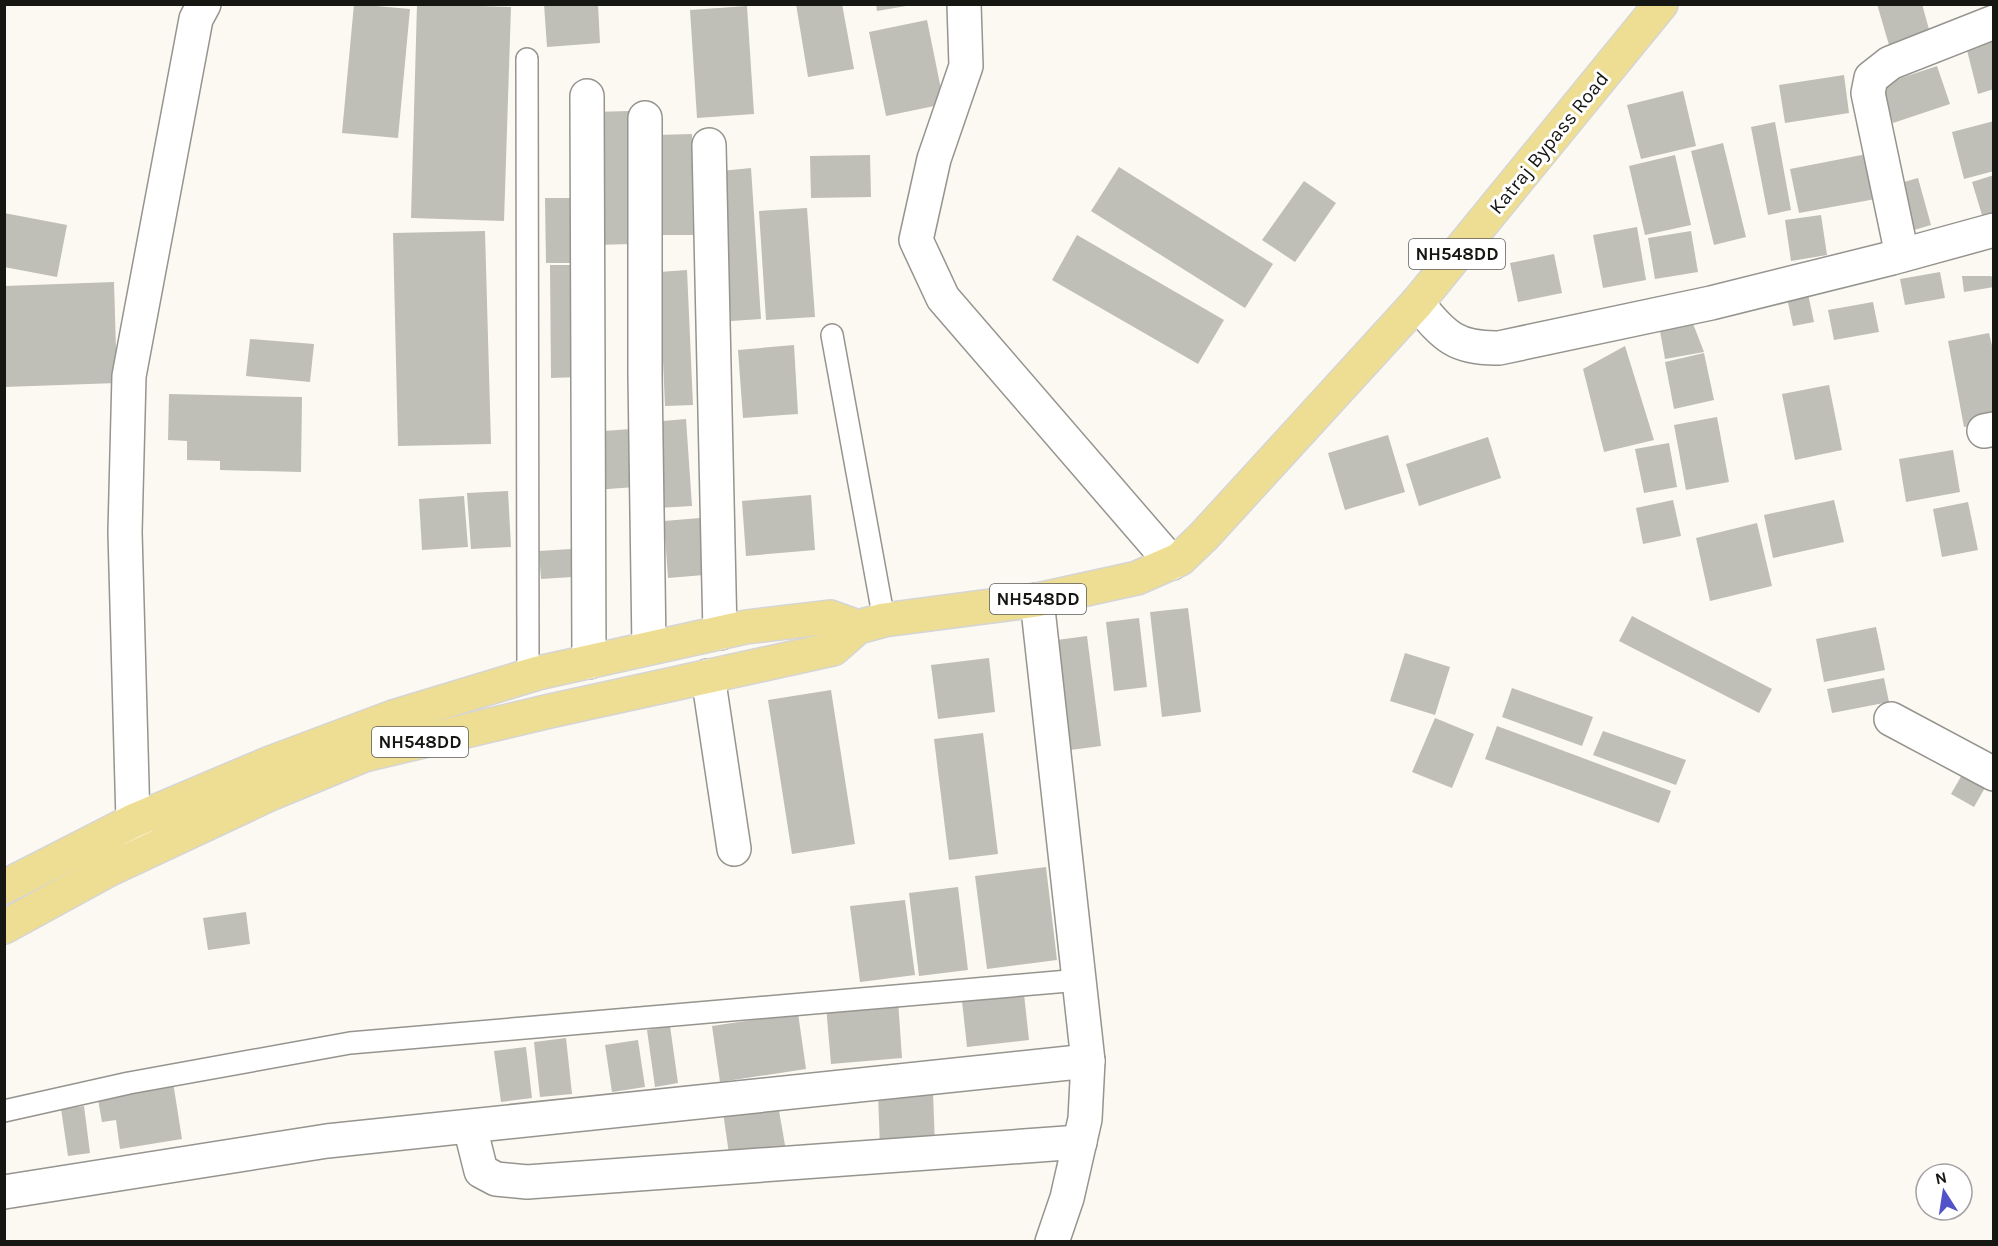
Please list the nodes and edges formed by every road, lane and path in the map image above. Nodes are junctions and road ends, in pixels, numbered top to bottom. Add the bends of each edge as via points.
1 (204, 4) edge
2 (964, 4) edge
3 (1661, 4) edge
4 (1994, 22) edge
5 (527, 59) dead end
6 (587, 96) dead end
7 (645, 118) dead end
8 (709, 145) dead end
9 (1994, 230) edge
10 (1902, 255) junction
11 (1417, 303) junction
12 (832, 335) dead end
13 (1172, 563) junction
14 (1037, 600) junction
15 (871, 623) junction
16 (720, 633) junction
17 (649, 648) junction
18 (602, 659) junction
19 (528, 676) junction
20 (708, 676) junction
21 (622, 695) junction
22 (1891, 720) dead end
23 (1994, 774) edge
24 (133, 821) junction
25 (734, 849) dead end
26 (142, 854) junction
27 (4, 887) edge
28 (4, 927) edge
29 (1080, 980) junction
30 (1088, 1061) junction
31 (4, 1111) edge
32 (470, 1127) junction
33 (1080, 1142) junction
34 (4, 1192) edge
35 (1052, 1242) edge

1 - 24 street via 196,19 129,376 124,532
2 - 13 street via 966,66 934,159 916,240 943,298
3 - 11 highway, Katraj Bypass Road / NH548DD
4 - 10 street via 1890,63 1871,78 1868,93
5 - 19 lane
6 - 18 street
7 - 17 street
8 - 16 street
9 - 10 street
10 - 11 street via 1711,303 1498,348 1475,348 1441,332
11 - 13 highway, Katraj Bypass Road / NH548DD via 1204,536
12 - 15 lane
13 - 14 highway, NH548DD via 1137,578
14 - 15 highway, NH548DD
14 - 29 street
15 - 16 highway, NH548DD via 830,617
15 - 20 highway, NH548DD via 833,649
16 - 17 highway, NH548DD
17 - 18 highway, NH548DD
18 - 19 highway, NH548DD
18 - 21 highway
19 - 24 highway, NH548DD via 381,722 270,763
20 - 21 highway, NH548DD
20 - 25 street
21 - 26 highway, NH548DD via 364,755
22 - 23 street
24 - 26 street
24 - 27 highway, NH548DD
26 - 28 highway, NH548DD
29 - 30 street
29 - 31 lane via 350,1043 129,1083
30 - 32 street
30 - 33 street
32 - 33 street via 481,1171 496,1179 527,1182
32 - 34 street via 327,1141
33 - 35 street

